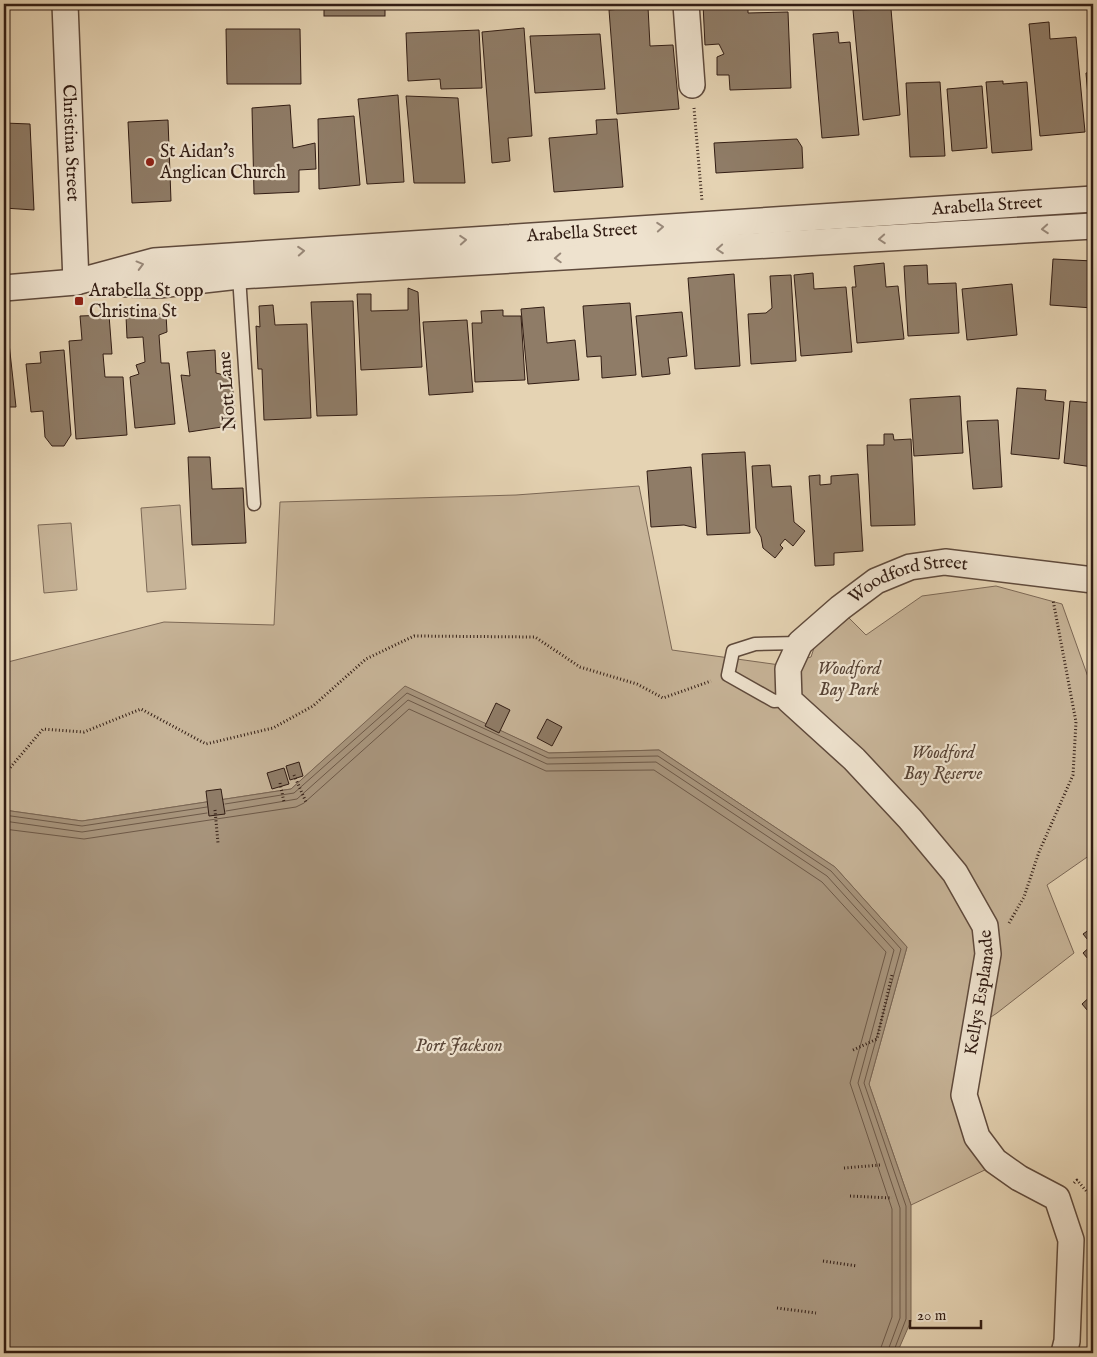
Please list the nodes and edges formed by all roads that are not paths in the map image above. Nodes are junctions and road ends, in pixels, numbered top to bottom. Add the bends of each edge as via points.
1 (65, 4) edge
2 (686, 4) edge
3 (692, 85) road end
4 (1093, 199) edge
5 (1093, 226) edge
6 (238, 276) junction
7 (76, 282) junction
8 (4, 288) edge
9 (254, 504) dead end
10 (1093, 580) edge
11 (800, 643) junction
12 (789, 700) junction
13 (1064, 1353) edge

1 - 7 street, Christina Street
2 - 3 street
7 -> 4 street, Arabella Street via 154,261
5 -> 6 street, Arabella Street
6 - 7 street, Arabella Street via 159,285
6 - 9 lane, Nott Lane
7 - 8 street, Arabella Street
10 - 11 street, Woodford Street via 945,562 910,567 876,581
11 - 12 street, Woodford Street via 788,669
11 - 12 lane via 755,644 732,651 728,675 774,701
12 - 13 street, Kellys Esplanade via 854,759 910,819 955,873 985,926 988,954 964,1095 977,1137 995,1161 1057,1198 1071,1240

